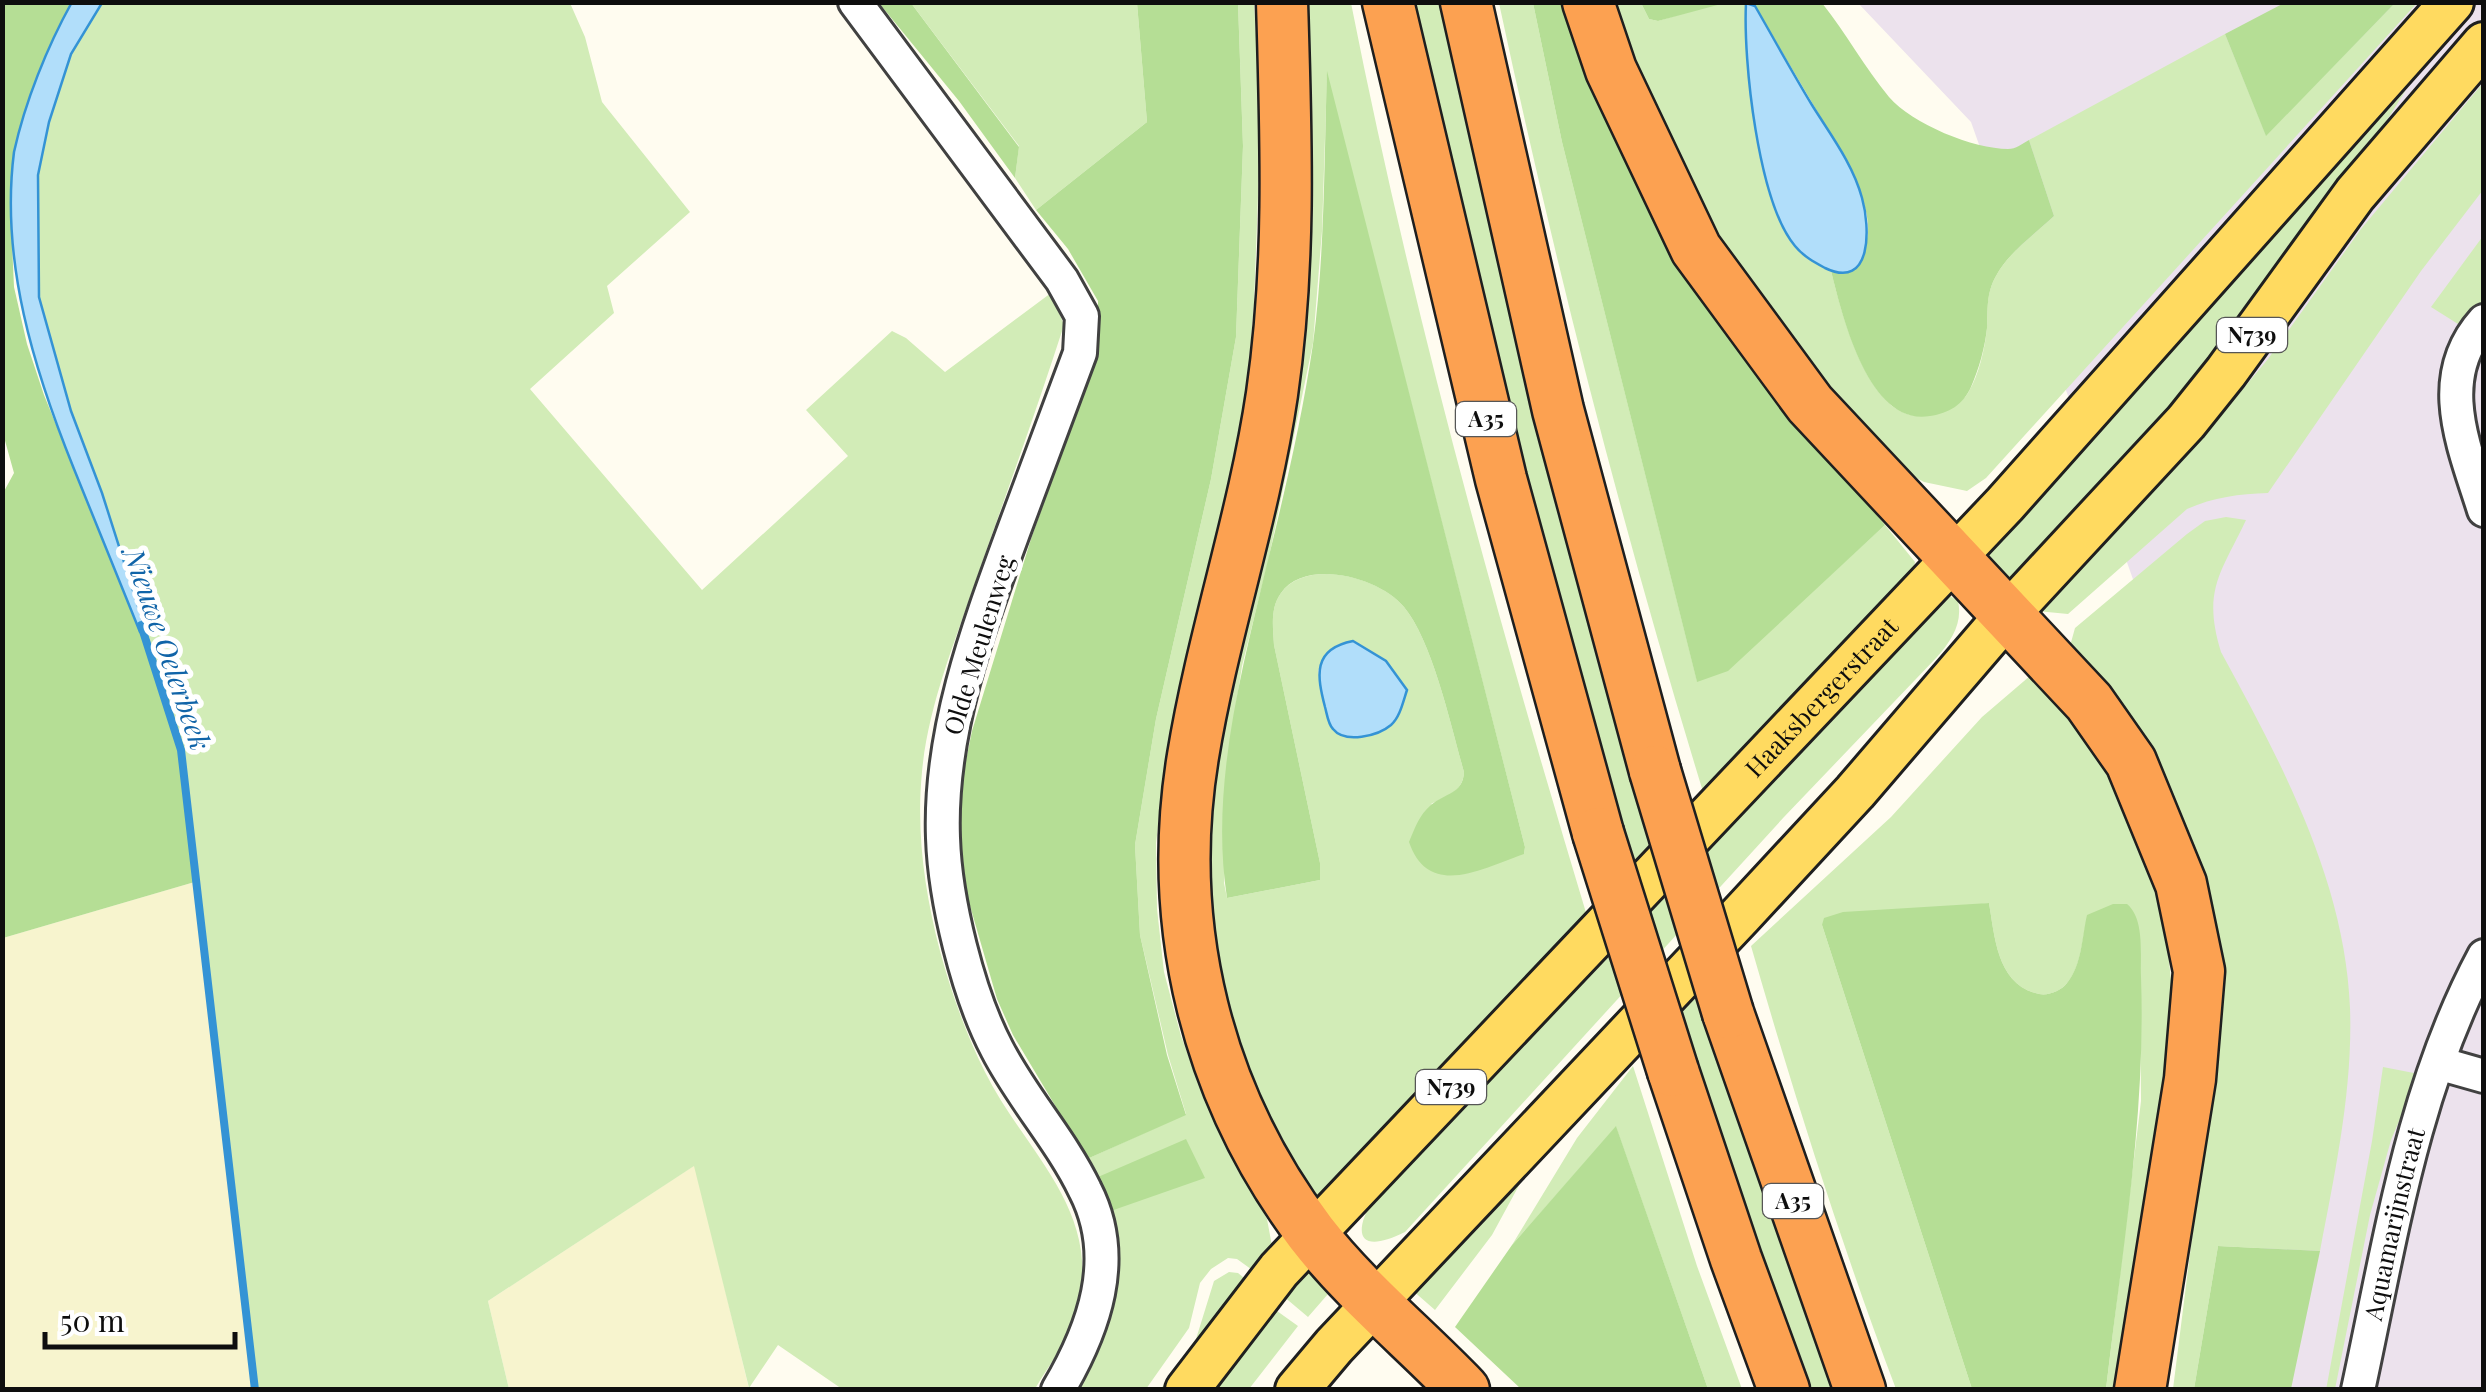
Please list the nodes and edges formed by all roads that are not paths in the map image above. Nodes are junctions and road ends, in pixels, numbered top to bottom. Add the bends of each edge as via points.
1 (855, 2) edge
2 (1282, 2) edge
3 (1388, 2) edge
4 (1466, 2) edge
5 (1588, 2) edge
6 (2452, 2) edge
7 (2484, 44) edge
8 (2484, 321) edge
9 (2484, 510) edge
10 (1953, 558) junction
11 (2007, 614) junction
12 (2484, 956) edge
13 (2438, 1062) junction
14 (2484, 1076) edge
15 (1313, 1235) junction
16 (1376, 1302) junction
17 (1058, 1390) edge
18 (1187, 1390) edge
19 (1297, 1390) edge
20 (1464, 1390) edge
21 (1784, 1390) edge
22 (1860, 1390) edge
23 (2140, 1390) edge
24 (2358, 1390) edge

1 - 17 street, Olde Meulenweg via 1082,316 1080,353 962,687 950,741 943,837 976,1003 1096,1214 1101,1252 1093,1322
2 - 15 highway via 1284,288 1272,396 1193,758 1185,904 1198,992 1226,1086 1276,1183
3 - 21 highway, A35, bridge via 1500,479 1598,833
4 - 22 highway, A35, bridge via 1558,410 1655,772 1728,1012
5 - 10 highway via 1611,70 1696,250 1810,404
6 - 10 main road, Haaksbergerstraat / N739
7 - 11 main road, N739 via 2355,194 2186,422
8 - 9 street via 2467,343 2455,380 2456,421
10 - 11 highway
10 - 15 main road, Haaksbergerstraat / N739
11 - 16 main road, N739 via 1854,792
11 - 23 highway via 2089,702 2131,762 2181,884 2199,971 2190,1079
12 - 13 street, Aquamarijnstraat
13 - 14 street
13 - 24 street, Aquamarijnstraat via 2414,1131
15 - 16 highway
15 - 18 main road, Haaksbergerstraat / N739
16 - 19 main road, N739
16 - 20 highway

